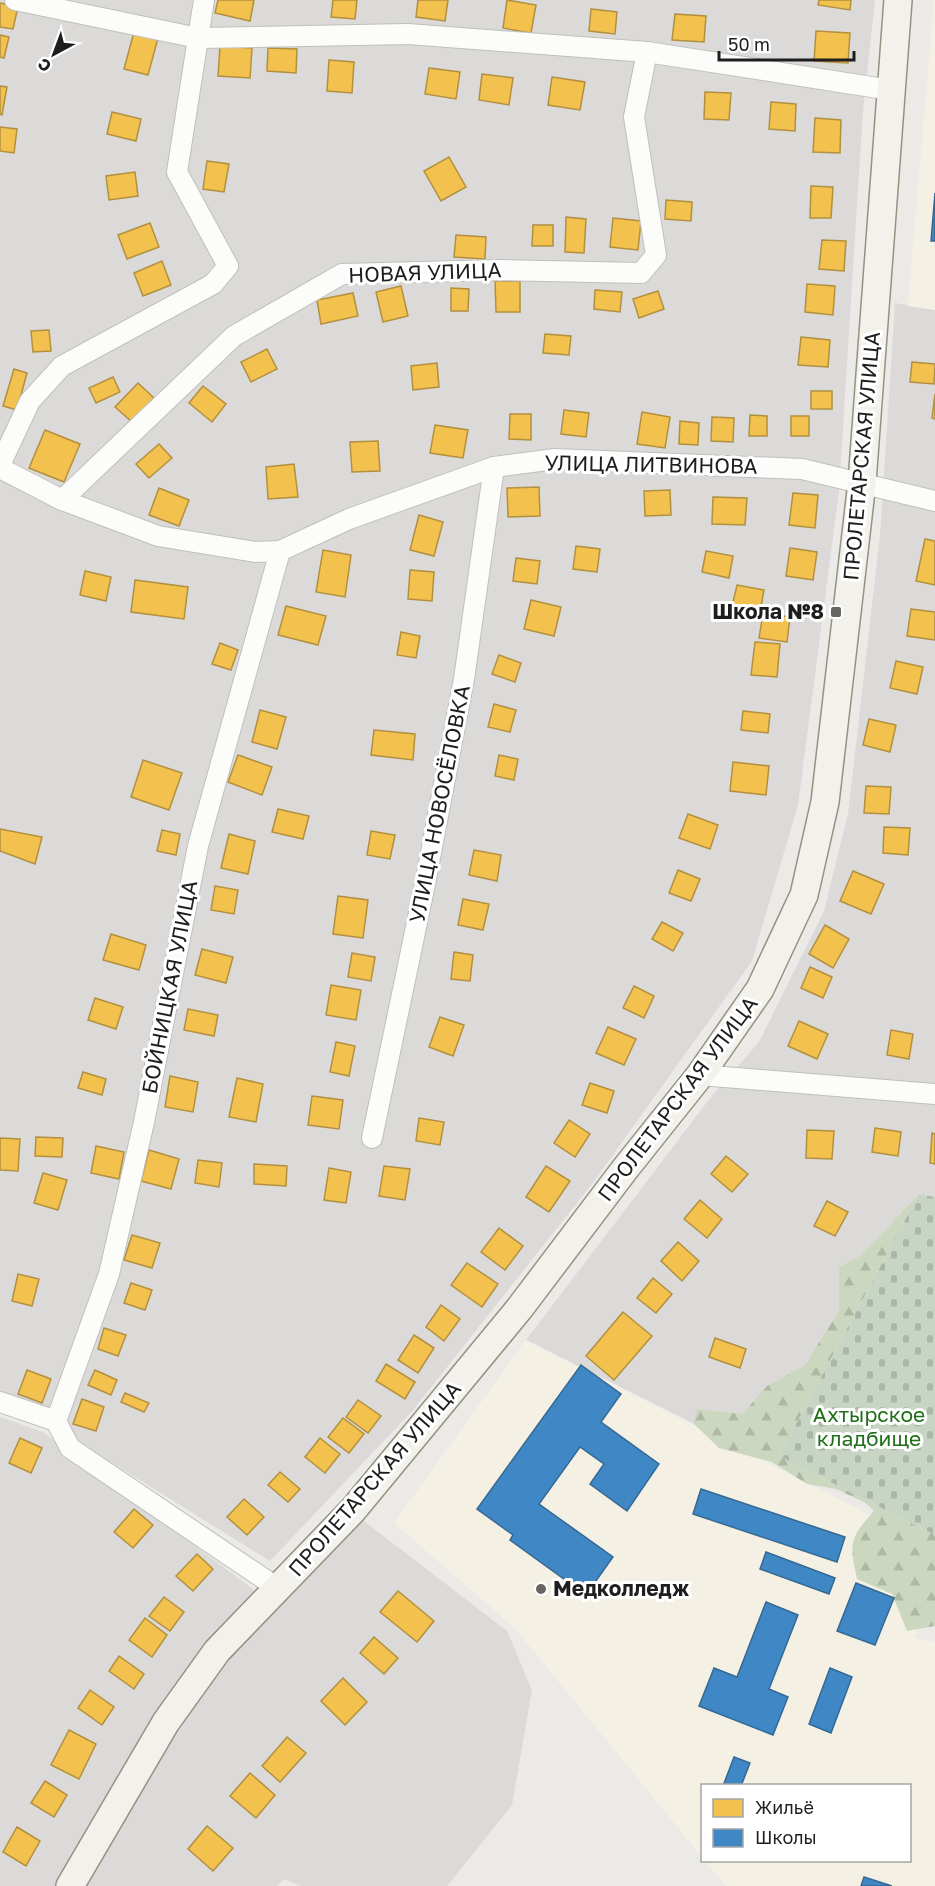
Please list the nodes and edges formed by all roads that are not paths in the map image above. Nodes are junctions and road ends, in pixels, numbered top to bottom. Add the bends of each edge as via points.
1 (15, 0) edge
2 (204, 0) edge
3 (898, 0) edge
4 (198, 38) junction
5 (647, 52) junction
6 (891, 90) junction
7 (0, 467) edge
8 (494, 467) junction
9 (862, 483) junction
10 (62, 500) junction
11 (935, 501) edge
12 (280, 551) junction
13 (700, 1075) junction
14 (935, 1094) edge
15 (372, 1138) dead end
16 (0, 1402) edge
17 (56, 1421) junction
18 (279, 1589) junction
19 (70, 1886) edge

1 - 4 street
2 - 4 street
3 - 6 main road, ПРОЛЕТАРСКАЯ УЛИЦА
4 - 5 street via 408,34
4 - 7 street via 177,172 228,266 213,284 62,366 30,401
5 - 6 street
5 - 10 street, НОВАЯ УЛИЦА via 634,117 656,255 641,273 499,270 342,274 234,336
6 - 9 main road, ПРОЛЕТАРСКАЯ УЛИЦА
7 - 10 street, УЛИЦА ЛИТВИНОВА
8 - 9 street, УЛИЦА ЛИТВИНОВА via 555,459 802,469
8 - 12 street, УЛИЦА ЛИТВИНОВА via 349,519
8 - 15 street, УЛИЦА НОВОСЁЛОВКА via 464,679
9 - 11 street, УЛИЦА ЛИТВИНОВА
9 - 13 main road, ПРОЛЕТАРСКАЯ УЛИЦА via 825,802 804,895 760,989
10 - 12 street, УЛИЦА ЛИТВИНОВА via 158,536 255,552
12 - 17 street, БОЙНИЦКАЯ УЛИЦА via 198,846 144,1122 109,1274
13 - 14 street
13 - 18 main road, ПРОЛЕТАРСКАЯ УЛИЦА via 519,1309 353,1510
16 - 17 street
17 - 18 street via 70,1448
18 - 19 main road, ПРОЛЕТАРСКАЯ УЛИЦА via 217,1651 166,1722

